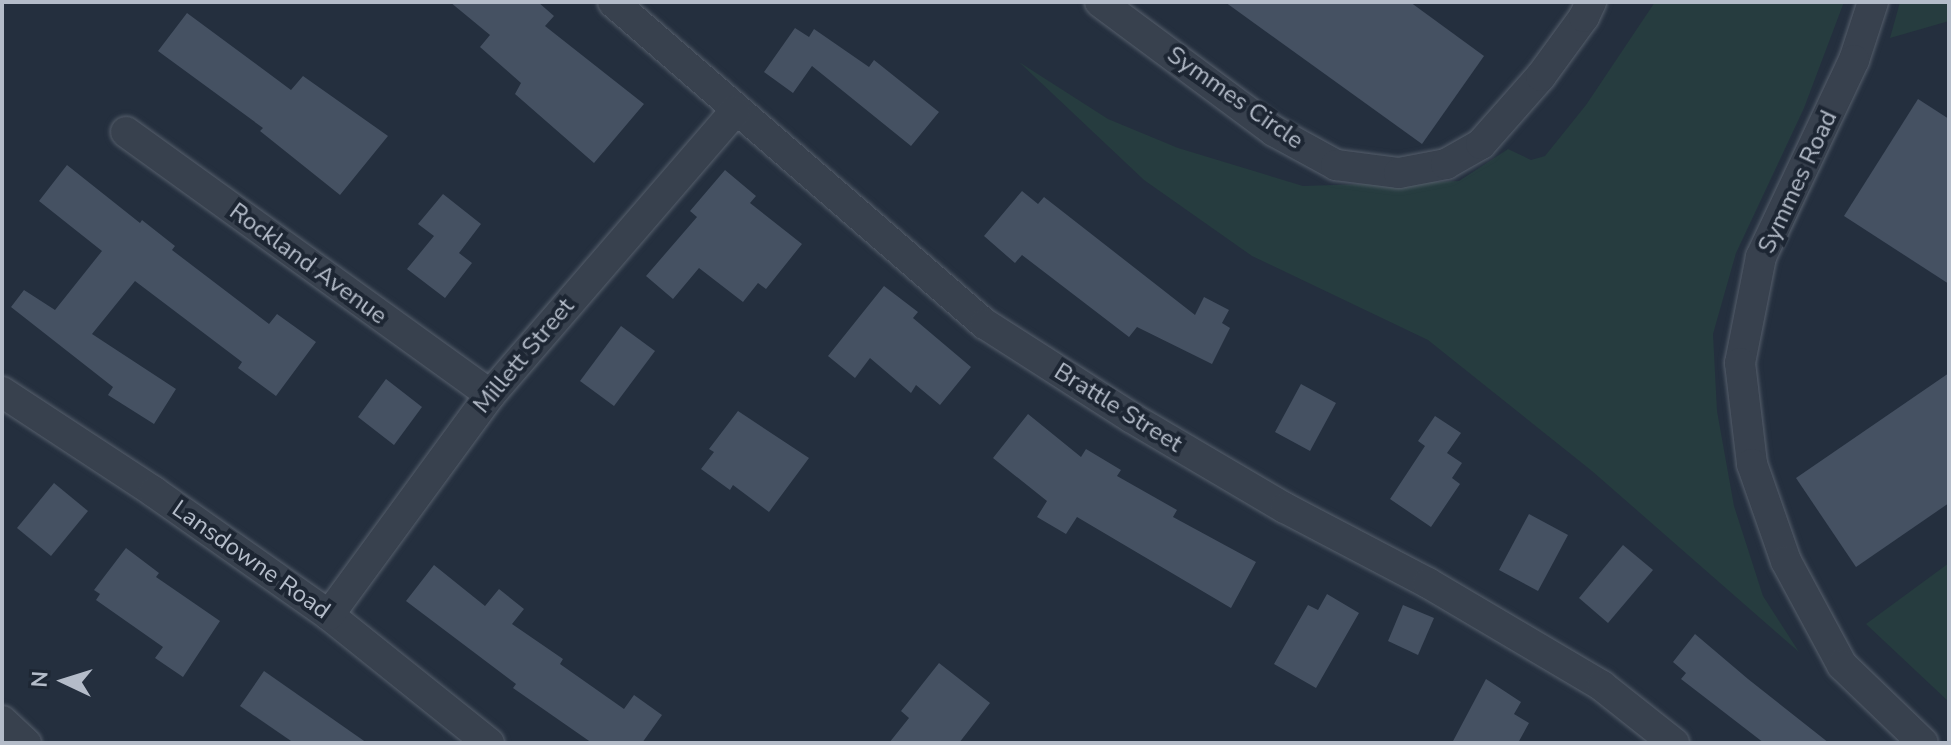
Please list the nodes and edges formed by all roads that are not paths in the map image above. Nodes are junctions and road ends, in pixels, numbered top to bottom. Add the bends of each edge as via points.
1 (613, 2) edge
2 (1100, 2) edge
3 (1591, 2) edge
4 (1873, 2) edge
5 (735, 111) junction
6 (126, 132) dead end
7 (2, 392) edge
8 (490, 395) junction
9 (329, 615) junction
10 (2, 721) edge
11 (26, 743) edge
12 (489, 743) edge
13 (1674, 743) edge
14 (1923, 743) edge

1 - 5 street, Brattle Street
2 - 3 street, Symmes Circle via 1274,131 1336,165 1399,173 1446,164 1481,144 1541,76
4 - 14 street, Symmes Road via 1854,60 1761,257 1740,363 1752,464 1786,561 1842,665
5 - 8 street, Millett Street
5 - 13 street, Brattle Street via 985,324 1259,493 1428,583 1602,686
6 - 8 street, Rockland Avenue
7 - 9 street, Lansdowne Road
8 - 9 street, Millett Street
9 - 12 street, Lansdowne Road
10 - 11 street

